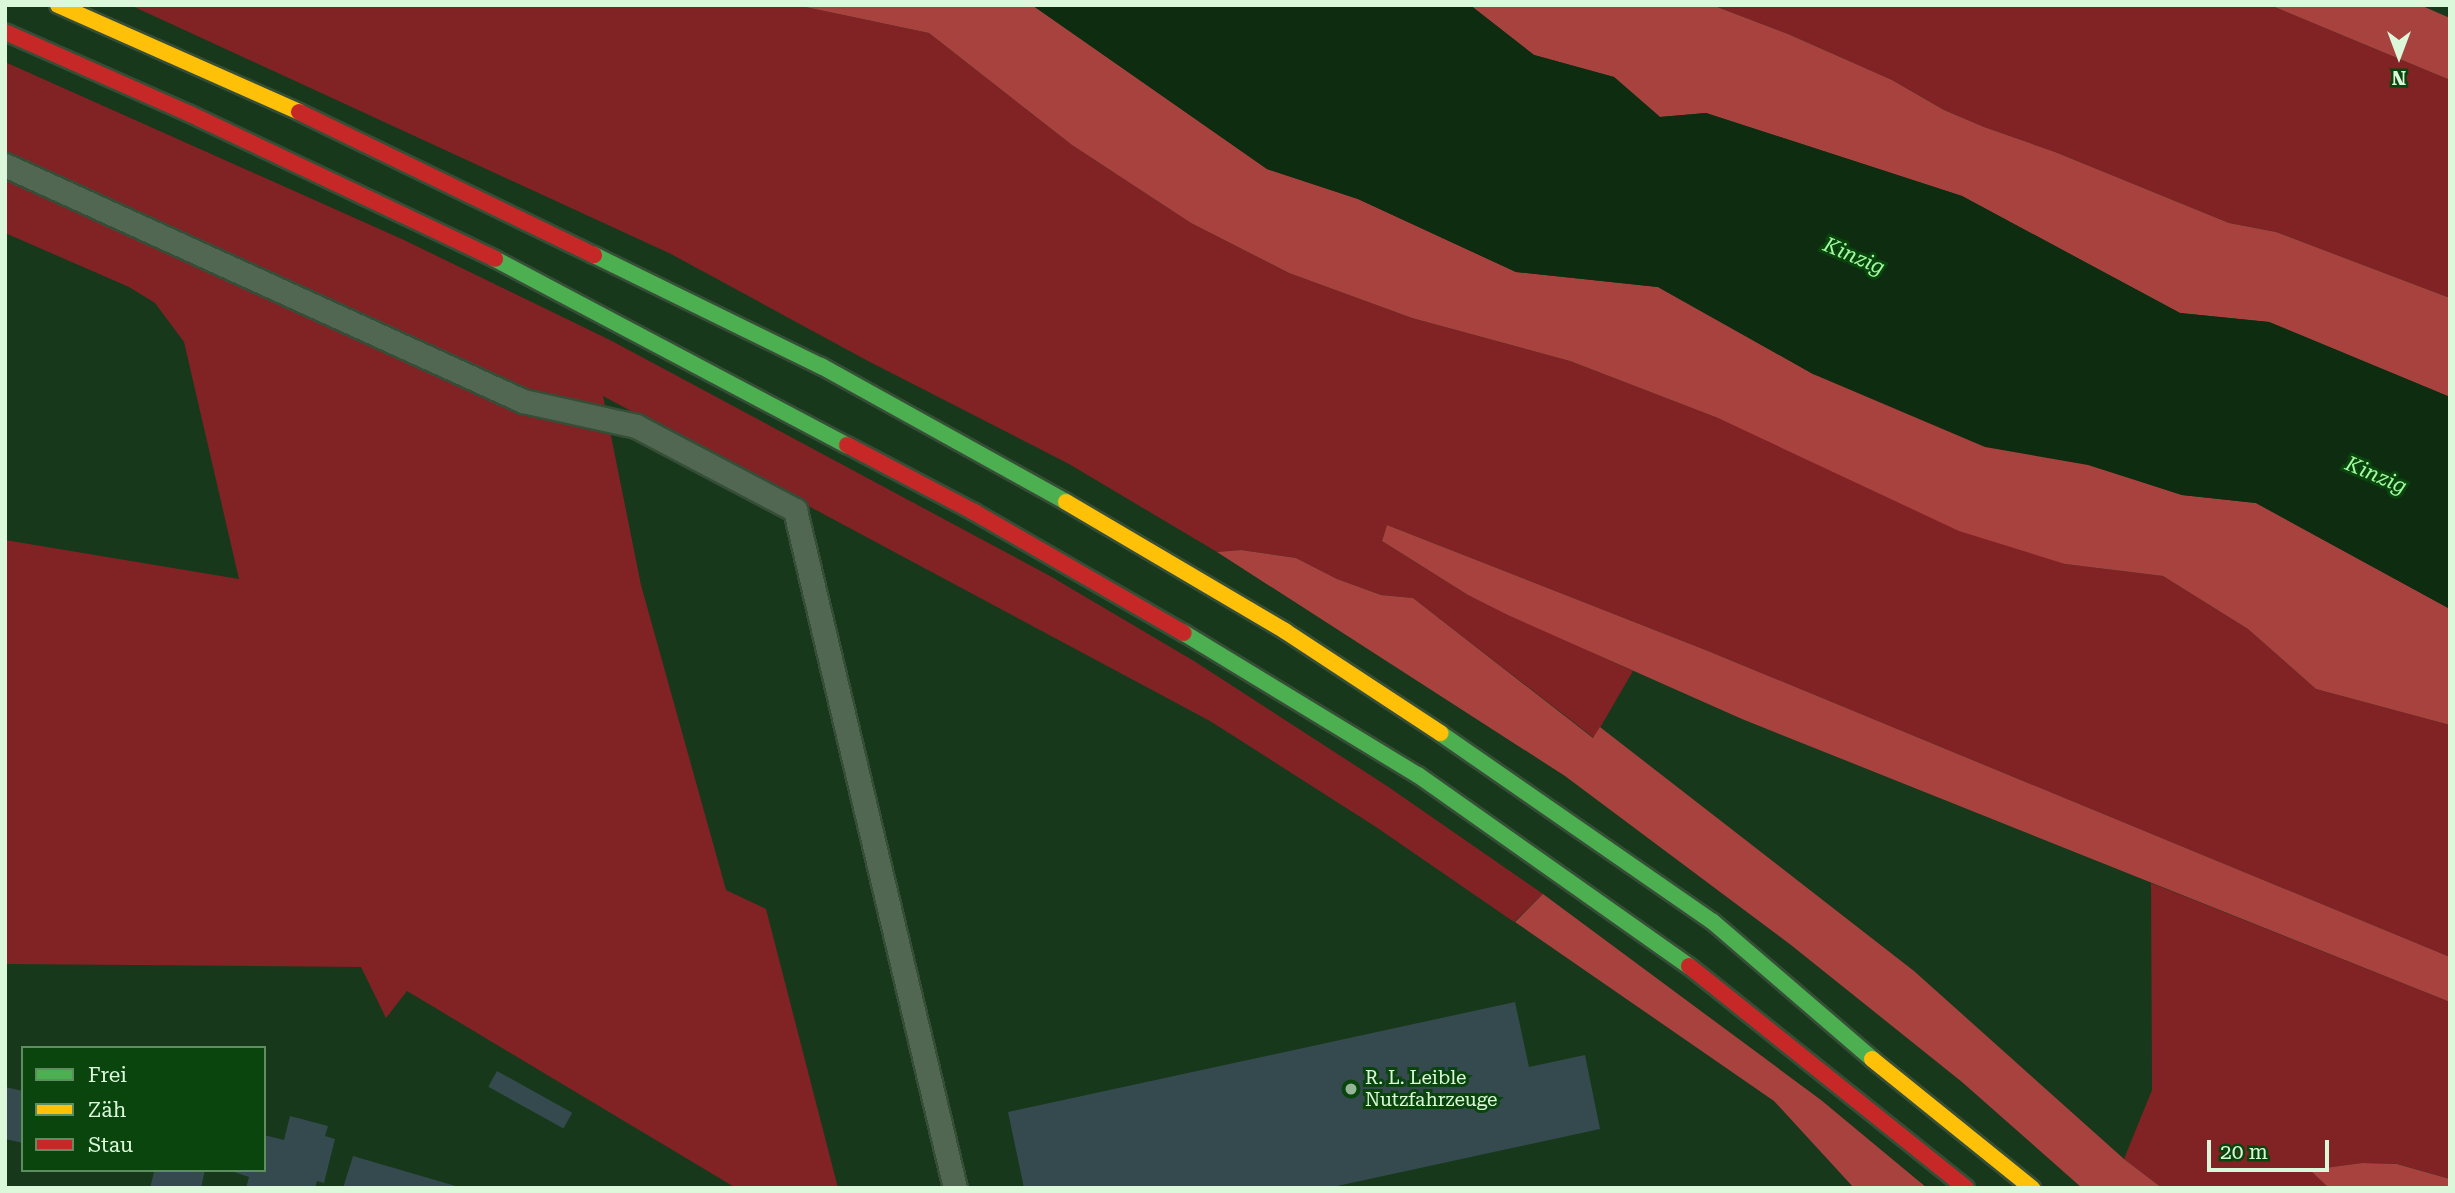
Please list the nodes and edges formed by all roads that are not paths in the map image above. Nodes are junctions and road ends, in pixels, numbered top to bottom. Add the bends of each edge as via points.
1 (58, 5) edge
2 (5, 32) edge
3 (5, 165) edge
4 (955, 1188) edge
5 (1966, 1188) edge
6 (2032, 1188) edge

1 - 6 highway via 362,141 821,366 990,457 1261,617 1430,726 1713,922 1922,1101
2 - 5 highway via 188,113 492,258 974,512 1129,600 1473,813 1704,976
3 - 4 lane via 523,401 636,426 795,510

